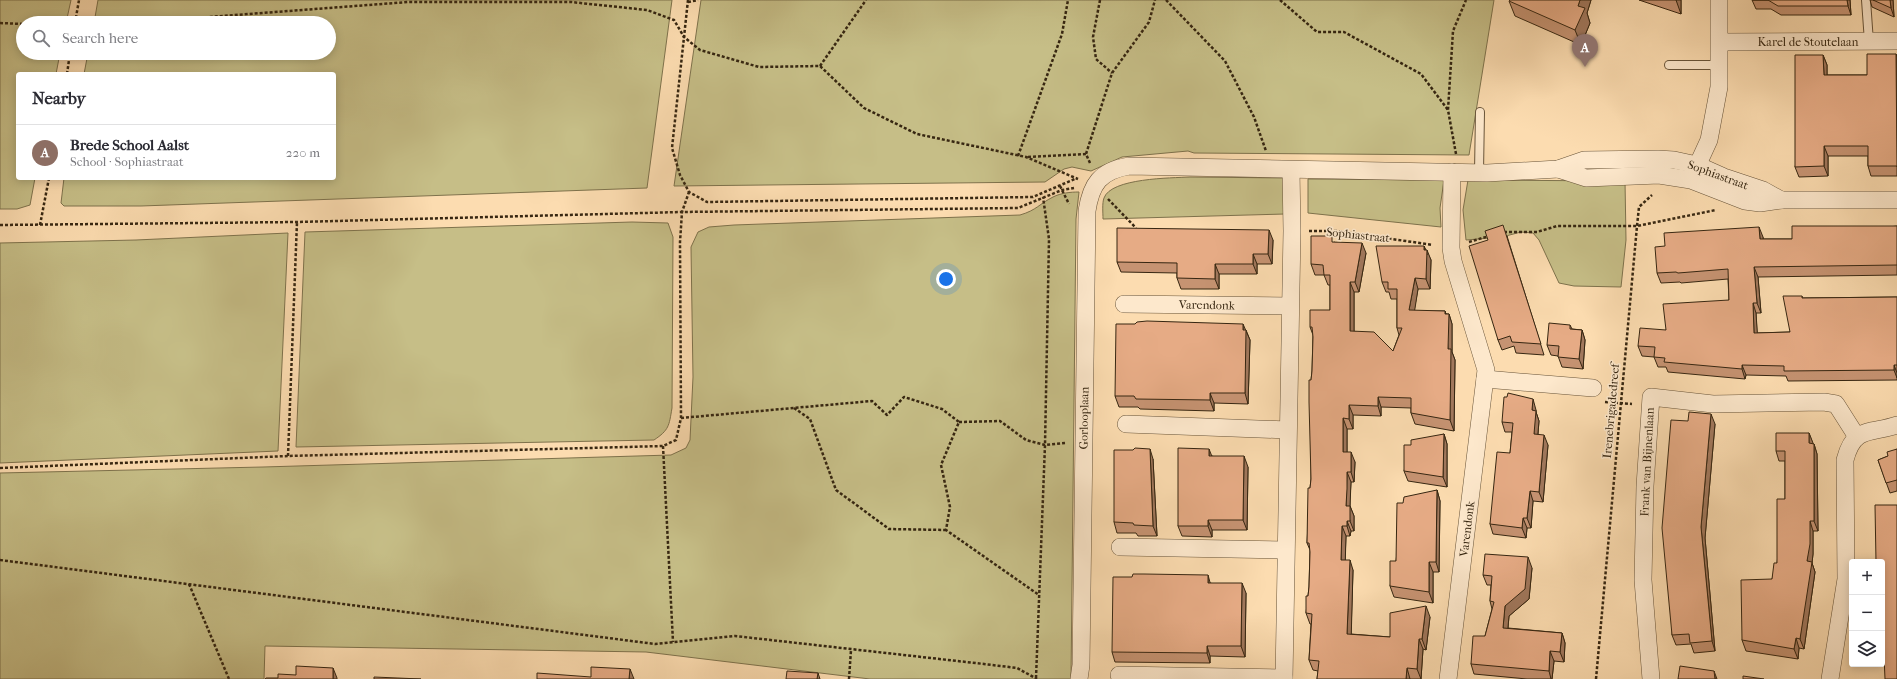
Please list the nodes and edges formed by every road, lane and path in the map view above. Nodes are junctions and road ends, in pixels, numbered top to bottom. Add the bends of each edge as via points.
1 (79, 0) edge
2 (379, 0) edge
3 (698, 0) edge
4 (866, 0) edge
5 (1068, 0) edge
6 (1100, 0) edge
7 (1155, 0) edge
8 (1166, 0) edge
9 (1280, 0) edge
10 (1466, 0) edge
11 (1720, 0) edge
12 (1866, 0) edge
13 (688, 1) edge
14 (379, 4) junction
15 (76, 16) edge
16 (230, 16) edge
17 (0, 23) edge
18 (16, 24) edge
19 (684, 37) junction
20 (1897, 41) edge
21 (1720, 42) junction
22 (1869, 42) junction
23 (69, 60) edge
24 (1669, 65) dead end
25 (1720, 65) junction
26 (820, 66) junction
27 (67, 72) edge
28 (1112, 73) junction
29 (1448, 110) junction
30 (1480, 112) dead end
31 (1086, 154) junction
32 (1018, 156) junction
33 (1026, 158) junction
34 (1272, 169) junction
35 (1292, 170) junction
36 (1456, 172) junction
37 (1479, 172) junction
38 (1694, 172) junction
39 (49, 180) edge
40 (1099, 180) junction
41 (689, 192) junction
42 (1656, 194) dead end
43 (1043, 197) junction
44 (1897, 200) edge
45 (682, 212) junction
46 (297, 222) junction
47 (0, 225) edge
48 (40, 225) junction
49 (1637, 226) junction
50 (1143, 228) edge
51 (1292, 232) junction
52 (1498, 234) edge
53 (1491, 236) edge
54 (1451, 248) junction
55 (1124, 304) dead end
56 (1290, 306) junction
57 (1485, 379) junction
58 (1593, 388) dead end
59 (1604, 402) dead end
60 (1620, 403) junction
61 (1650, 405) junction
62 (794, 408) junction
63 (681, 418) junction
64 (959, 422) junction
65 (1126, 424) dead end
66 (1897, 425) edge
67 (1287, 430) junction
68 (1857, 437) junction
69 (1070, 443) dead end
70 (1045, 444) junction
71 (663, 446) junction
72 (288, 456) junction
73 (0, 468) edge
74 (946, 530) junction
75 (1120, 547) dead end
76 (1285, 550) junction
77 (0, 560) edge
78 (189, 584) junction
79 (1039, 595) junction
80 (673, 642) junction
81 (851, 650) junction
82 (1083, 674) edge
83 (1119, 675) dead end
84 (1284, 678) edge
85 (229, 679) edge
86 (849, 679) edge
87 (1036, 679) edge
88 (1448, 679) edge
89 (1596, 679) edge
90 (1651, 679) edge
91 (1830, 679) edge

1 - 15 path
2 - 14 path
3 - 13 path
4 - 26 path
5 - 32 path via 1062,34
6 - 28 path via 1093,37 1096,59
7 - 28 path via 1150,22
8 - 34 path via 1226,62 1254,117
9 - 29 path via 1317,32 1344,32 1421,74
10 - 29 path via 1453,31
11 - 21 street
12 - 22 lane
13 - 19 path
14 - 16 path
14 - 19 path via 571,2 647,10 674,20
17 - 18 path
19 - 26 path via 700,50 759,67
19 - 41 path via 672,148
20 - 22 street, Karel de Stoutelaan
21 - 22 street, Karel de Stoutelaan
21 - 25 street
23 - 27 path
24 - 25 lane
25 - 38 street via 1719,87 1709,140
26 - 32 path via 864,108 917,134
28 - 31 path
29 - 36 path
30 - 37 lane
31 - 33 path
31 - 40 path
32 - 33 path
33 - 41 path via 1077,178 1033,198 707,202
34 - 35 street, Sophiastraat
34 - 40 street, Sophiastraat via 1128,166 1118,168
35 - 36 street, Sophiastraat
35 - 51 street
36 - 37 street, Sophiastraat
36 - 54 street, Varendonk
37 - 38 street, Sophiastraat via 1558,169 1584,160 1658,159 1674,160
38 - 44 street, Sophiastraat via 1724,177 1763,190 1781,200
39 - 48 path
40 - 43 path
40 - 50 path via 1135,228
40 - 82 street, Gorlooplaan via 1089,195 1087,211
41 - 45 path
42 - 49 path, Irenebrigadedreef via 1651,195 1639,207
43 - 45 path via 1018,208
43 - 70 path via 1049,239
45 - 46 path
45 - 63 path
46 - 48 path
46 - 72 path
47 - 48 path
49 - 52 path via 1557,226 1538,232
49 - 60 path, Irenebrigadedreef
51 - 54 path, Sophiastraat via 1336,231
51 - 56 street
53 - 54 path, Sophiastraat
54 - 57 street, Varendonk via 1485,364
55 - 56 street, Varendonk
56 - 67 street
57 - 58 street
57 - 88 street, Varendonk
59 - 60 path
60 - 61 path
60 - 89 path, Irenebrigadedreef
61 - 68 street, Frank van Bijnenlaan via 1651,397 1713,404 1824,402 1836,404
61 - 90 street, Frank van Bijnenlaan via 1643,580
62 - 63 path
62 - 64 path via 872,401 887,415 904,396 942,409
62 - 74 path via 810,419 836,490 889,529
63 - 71 path via 676,440
64 - 70 path via 1000,421 1026,440
64 - 74 path via 941,465 950,507
65 - 67 street
66 - 68 street via 1870,430
67 - 76 street
68 - 91 street via 1848,446 1845,460 1846,579
69 - 70 path
70 - 79 path
71 - 72 path
71 - 80 path
72 - 73 path
74 - 79 path
75 - 76 street
76 - 84 street
77 - 78 path
78 - 80 path via 655,644
78 - 85 path
79 - 87 path
80 - 81 path via 735,636
81 - 86 path
81 - 87 path via 1017,668
83 - 84 street

